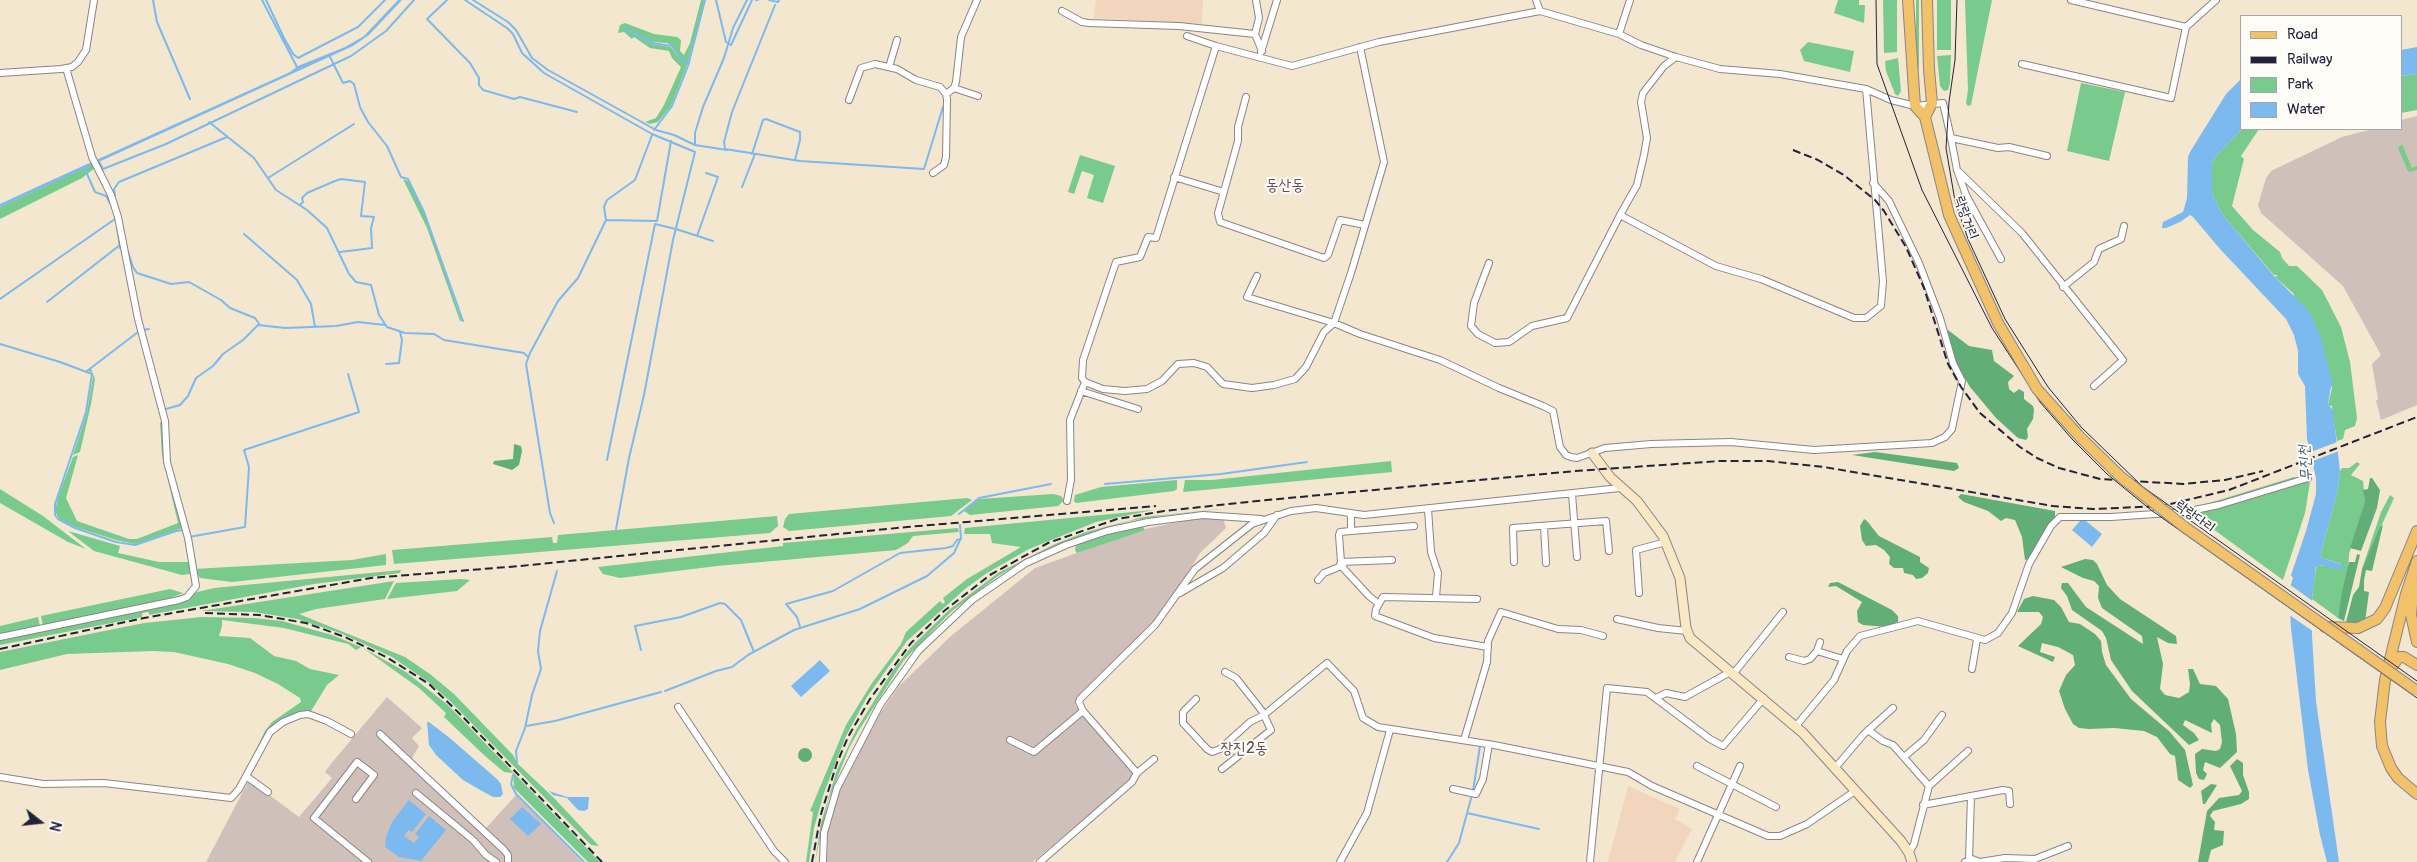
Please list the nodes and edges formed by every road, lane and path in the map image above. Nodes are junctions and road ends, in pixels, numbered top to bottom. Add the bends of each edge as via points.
1 (94, 0) edge
2 (977, 0) edge
3 (1256, 0) edge
4 (1277, 0) edge
5 (1536, 0) edge
6 (1630, 0) edge
7 (1908, 0) edge
8 (1927, 0) edge
9 (2071, 0) edge
10 (2216, 0) edge
11 (1062, 11) dead end
12 (1540, 11) junction
13 (2186, 27) junction
14 (1255, 34) junction
15 (1619, 34) junction
16 (1187, 36) dead end
17 (897, 40) dead end
18 (1216, 46) junction
19 (1360, 47) junction
20 (1261, 54) junction
21 (1676, 57) junction
22 (2022, 64) dead end
23 (889, 67) junction
24 (66, 68) junction
25 (0, 73) edge
26 (954, 88) junction
27 (1866, 89) junction
28 (946, 94) junction
29 (978, 96) dead end
30 (1246, 97) dead end
31 (849, 100) dead end
32 (1932, 103) junction
33 (1915, 106) junction
34 (1925, 117) junction
35 (1951, 138) junction
36 (2047, 156) dead end
37 (1957, 170) junction
38 (932, 173) dead end
39 (1174, 177) junction
40 (1873, 183) junction
41 (1224, 192) junction
42 (1620, 215) junction
43 (1365, 225) junction
44 (2124, 226) dead end
45 (2001, 260) dead end
46 (1489, 263) dead end
47 (1257, 276) dead end
48 (2063, 287) junction
49 (1334, 323) junction
50 (1998, 323) joint
51 (1085, 382) junction
52 (2094, 386) dead end
53 (1081, 391) junction
54 (1138, 409) dead end
55 (1592, 453) junction
56 (2308, 478) dead end
57 (1620, 488) junction
58 (1572, 494) junction
59 (1068, 501) dead end
60 (1428, 509) junction
61 (1351, 513) junction
62 (1277, 515) junction
63 (1261, 519) junction
64 (1574, 523) junction
65 (1414, 526) dead end
66 (1544, 526) junction
67 (1351, 531) junction
68 (2417, 531) edge
69 (1666, 542) junction
70 (1609, 551) dead end
71 (1577, 557) dead end
72 (1392, 560) dead end
73 (1341, 562) junction
74 (1514, 562) dead end
75 (1546, 563) dead end
76 (2416, 563) edge
77 (1318, 580) dead end
78 (1178, 593) junction
79 (1639, 593) dead end
80 (1436, 597) junction
81 (1477, 599) dead end
82 (1380, 604) junction
83 (1783, 612) dead end
84 (1616, 619) dead end
85 (2325, 627) junction
86 (1687, 631) junction
87 (1603, 636) dead end
88 (0, 637) edge
89 (1977, 639) junction
90 (1820, 642) dead end
91 (2417, 642) edge
92 (1488, 647) junction
93 (1817, 652) junction
94 (1789, 657) dead end
95 (1843, 659) junction
96 (2417, 665) edge
97 (1972, 669) dead end
98 (1225, 672) dead end
99 (1733, 672) junction
100 (2385, 680) junction
101 (2417, 691) edge
102 (1656, 698) junction
103 (1764, 698) junction
104 (1196, 699) dead end
105 (678, 706) dead end
106 (1893, 708) dead end
107 (1083, 711) junction
108 (1264, 715) junction
109 (1942, 715) dead end
110 (1796, 726) junction
111 (1390, 730) junction
112 (1868, 730) junction
113 (351, 734) dead end
114 (380, 734) dead end
115 (1010, 740) dead end
116 (1464, 740) junction
117 (1489, 744) junction
118 (1968, 751) dead end
119 (1904, 757) junction
120 (1154, 759) dead end
121 (1600, 766) junction
122 (1697, 766) dead end
123 (1740, 766) dead end
124 (1835, 768) junction
125 (1222, 769) dead end
126 (1138, 773) junction
127 (246, 776) junction
128 (0, 777) edge
129 (1732, 784) junction
130 (1930, 786) junction
131 (1453, 789) dead end
132 (1855, 791) junction
133 (268, 792) dead end
134 (416, 793) dead end
135 (2417, 794) edge
136 (1971, 796) junction
137 (356, 798) dead end
138 (2010, 804) dead end
139 (1922, 805) junction
140 (1776, 807) dead end
141 (1718, 815) junction
142 (2068, 846) dead end
143 (1911, 858) edge
144 (485, 859) edge
145 (1967, 861) edge
146 (368, 862) edge
147 (496, 862) edge
148 (508, 862) edge
149 (784, 862) edge
150 (823, 862) edge
151 (1040, 862) edge
152 (1340, 862) edge
153 (1590, 862) edge
154 (1697, 862) edge
155 (1978, 862) edge

1 - 24 street via 86,50 78,62
2 - 26 street via 961,37
3 - 14 street via 1259,18
4 - 20 street
5 - 12 street
6 - 15 street
7 - 33 main road
8 - 32 main road
9 - 13 street
10 - 13 street
11 - 14 street via 1089,23 1179,26
12 - 15 street
12 - 19 street
13 - 22 street via 2171,98
14 - 20 street
15 - 21 street
16 - 18 street
17 - 23 street
18 - 20 street
18 - 39 street
19 - 20 street via 1292,66
19 - 43 street via 1384,162
21 - 27 street via 1720,69 1780,74
21 - 42 street via 1664,66 1643,93 1641,102 1647,138 1644,155 1637,185
23 - 28 street via 940,87
23 - 31 street via 875,64 861,68
24 - 25 street
24 - 88 street via 94,162 118,217 138,319 165,421 167,462 188,538 196,586 187,597 179,600
26 - 28 street
26 - 29 street
27 - 33 street
27 - 40 street
28 - 38 street via 946,160
30 - 41 street
32 - 33 street
32 - 34 main road
32 - 35 street via 1943,103
33 - 34 main road, 락랑거리
34 - 50 main road, 락랑거리 via 1949,215
35 - 36 street
35 - 37 street
37 - 45 street via 1966,195
37 - 48 street via 2022,233
39 - 41 street
39 - 51 street via 1156,238 1148,237 1140,257 1116,262 1083,360 1082,378
40 - 42 street via 1883,281 1882,306 1866,318 1854,318 1761,279 1716,266
40 - 55 street via 1889,201 1919,263 1953,364 1962,381 1952,429 1946,437 1932,443 1831,450 1713,442 1617,446
41 - 43 street via 1218,213 1220,222 1324,258 1328,255 1340,220
42 - 46 street via 1567,318 1532,326 1509,342 1487,340 1471,326 1474,304
43 - 49 street
44 - 48 street via 2121,240 2099,249 2094,262
47 - 49 street via 1247,296
48 - 52 street via 2123,360
49 - 51 street via 1324,332 1306,367 1295,379 1274,385 1252,388 1229,386 1219,381 1207,367 1194,363 1178,364 1162,382 1147,389 1103,389
49 - 55 street via 1440,360 1544,406 1553,412 1560,447 1566,455 1576,458
50 - 85 main road, 락랑다리, bridge via 2037,389 2106,464 2147,499
51 - 53 street
53 - 54 street
53 - 59 street via 1070,420
55 - 57 street
56 - 89 street via 2185,512 2060,517 2051,526 2029,564 2012,613 1990,639
57 - 58 street
57 - 69 street via 1637,500
58 - 60 street
58 - 64 street
60 - 61 street via 1364,515
60 - 80 street via 1431,552 1438,574
61 - 62 street via 1316,508
61 - 67 street
62 - 63 street
62 - 78 street via 1264,533 1224,568
63 - 78 street via 1195,569
63 - 150 street via 1203,515 1106,531 1026,563 972,600 919,650 880,705 837,788 824,833
64 - 66 street
64 - 70 street via 1606,521
64 - 71 street
65 - 67 street
66 - 74 street via 1513,528
66 - 75 street
67 - 73 street via 1340,532 1339,535
68 - 85 main road via 2385,608 2377,619 2358,628
69 - 79 street via 1636,550
69 - 86 street via 1680,578
72 - 73 street
73 - 77 street via 1339,567 1324,573
73 - 82 street via 1369,596
76 - 91 main road via 2412,615
76 - 100 main road
78 - 107 street via 1141,641 1080,699
80 - 81 street
80 - 82 street via 1383,597
82 - 92 street via 1375,616 1381,619 1434,638
83 - 99 street
84 - 86 street
85 - 101 main road, 락랑다리, bridge
86 - 99 street via 1694,642
87 - 92 street via 1582,630 1558,629 1501,612
89 - 95 street via 1918,621 1911,622 1860,636
89 - 97 street
90 - 93 street
92 - 116 street via 1487,662
93 - 94 street via 1804,662
93 - 95 street
95 - 110 street via 1834,680
96 - 100 main road via 2398,657
98 - 108 street via 1236,678
99 - 102 street via 1686,697 1666,693
99 - 103 street
100 - 135 main road via 2380,722 2382,746 2398,778
102 - 103 street via 1723,746
102 - 121 street via 1634,689 1607,688
103 - 110 street
104 - 108 street via 1183,712 1183,723 1212,752
105 - 149 street
106 - 112 street
107 - 115 street via 1034,752
107 - 126 street
108 - 111 street via 1327,663 1354,691 1363,718
108 - 125 street via 1271,730
109 - 119 street via 1924,740
110 - 124 street
111 - 116 street
111 - 152 street via 1367,813
112 - 119 street
112 - 124 street
113 - 127 street via 321,718 300,715 270,732
114 - 148 street via 504,850
116 - 117 street
117 - 121 street
117 - 131 street via 1483,779 1473,794
118 - 130 street
119 - 130 street
120 - 126 street
121 - 141 street via 1628,772
121 - 153 street
122 - 129 street
123 - 129 street
124 - 132 street
126 - 151 street via 1132,782
127 - 128 street via 235,796 227,798 104,782 43,784
127 - 133 street
129 - 140 street
129 - 141 street
130 - 139 street
132 - 141 street via 1807,824 1774,837
132 - 143 street via 1901,841
134 - 144 street via 473,840
136 - 138 street via 2009,791
136 - 139 street
136 - 145 street
137 - 146 street via 374,775 357,762 314,818
139 - 143 street
141 - 154 street
142 - 155 street via 2035,859 2004,858
144 - 147 street
145 - 155 street

